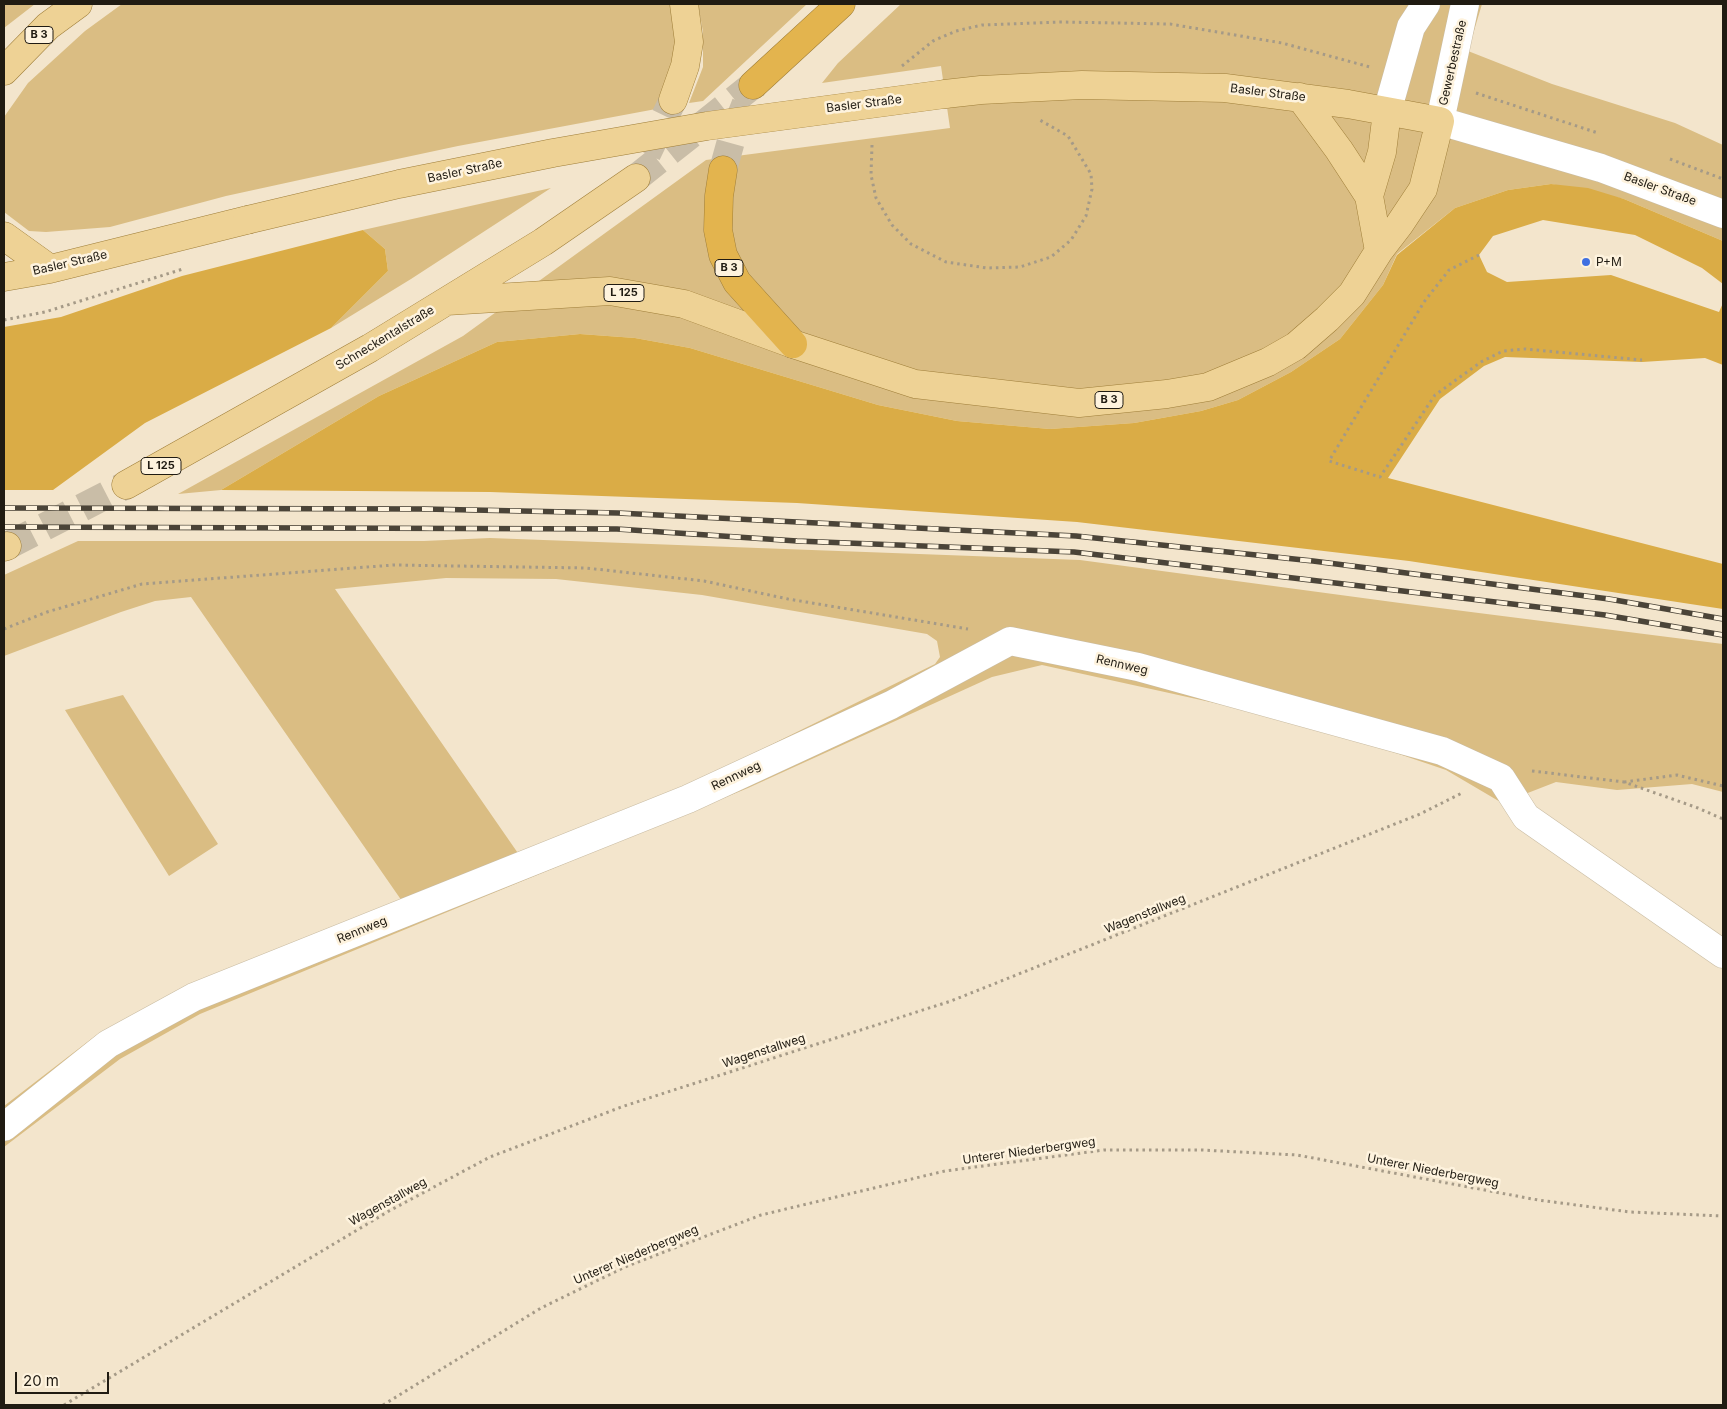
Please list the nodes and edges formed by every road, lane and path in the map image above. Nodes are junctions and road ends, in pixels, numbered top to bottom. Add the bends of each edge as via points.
1 (78, 4) edge
2 (684, 4) edge
3 (841, 4) edge
4 (1426, 4) edge
5 (1465, 4) edge
6 (902, 66) dead end
7 (4, 71) edge
8 (1397, 74) junction
9 (1446, 84) junction
10 (753, 85) dead end
11 (1300, 97) junction
12 (673, 100) tunnel mouth
13 (1387, 112) junction
14 (1036, 118) dead end
15 (1440, 121) junction
16 (1603, 135) dead end
17 (872, 145) dead end
18 (1668, 159) dead end
19 (723, 170) tunnel mouth
20 (636, 178) tunnel mouth
21 (1723, 179) edge
22 (1369, 196) junction
23 (1723, 214) edge
24 (4, 236) edge
25 (1379, 251) junction
26 (1479, 255) dead end
27 (50, 268) junction
28 (188, 268) dead end
29 (4, 277) edge
30 (447, 301) junction
31 (4, 320) edge
32 (793, 344) junction
33 (1642, 360) dead end
34 (126, 485) tunnel mouth
35 (967, 628) dead end
36 (4, 629) edge
37 (1502, 778) junction
38 (1624, 782) junction
39 (1723, 786) edge
40 (1723, 819) edge
41 (1723, 954) edge
42 (4, 1127) edge
43 (1723, 1216) edge
44 (64, 1405) edge
45 (383, 1405) edge

1 - 7 main road, B 3 via 48,26
2 - 12 main road via 689,42 685,66
3 - 10 highway
4 - 8 street via 1412,27
5 - 9 street, Gewerbestraße
6 - 8 path via 933,41 956,31 982,25 1060,22 1170,24 1282,43
8 - 13 street
9 - 15 street, Gewerbestraße
9 - 16 path
11 - 13 main road, Basler Straße
11 - 22 main road
11 - 27 main road, Basler Straße, bridge via 1225,88 1082,85 980,90 727,123 399,184
13 - 15 main road, Basler Straße
13 - 22 main road via 1382,152
14 - 17 path via 1068,136 1091,174 1092,190 1086,216 1071,240 1051,257 1020,267 987,268 946,262 911,244 892,225 876,198 871,175
15 - 23 street, Basler Straße via 1601,168
15 - 25 main road via 1423,189
18 - 21 path
19 - 32 highway, B 3 via 718,196 718,230 723,256 736,282
20 - 30 main road, Schneckentalstraße / L 125 via 543,242
22 - 25 main road
24 - 27 main road
25 - 32 main road, B 3 via 1352,294 1296,346 1242,375 1208,387 1167,394 1079,403 989,394 915,384
26 - 33 path via 1449,270 1424,302 1329,461 1380,477 1435,395 1481,362 1503,351 1525,349
27 - 29 main road, Basler Straße
28 - 31 path via 45,312
30 - 32 main road, L 125 via 610,291 684,304
30 - 34 main road, Schneckentalstraße / L 125
35 - 36 path via 788,599 704,581 586,568 394,565 142,584 47,612
37 - 38 path, Wagenstallweg via 1526,770
37 - 41 street via 1526,817
37 - 42 street, Rennweg via 1442,751 1138,668 1010,641 891,705 688,799 194,997 108,1044
37 - 44 path, Wagenstallweg via 951,1001 624,1106 490,1157 389,1211
38 - 39 path via 1677,775
38 - 40 path
43 - 45 path, Unterer Niederbergweg via 1630,1212 1538,1200 1417,1176 1278,1154 1104,1150 954,1170 761,1215 625,1267 541,1308

